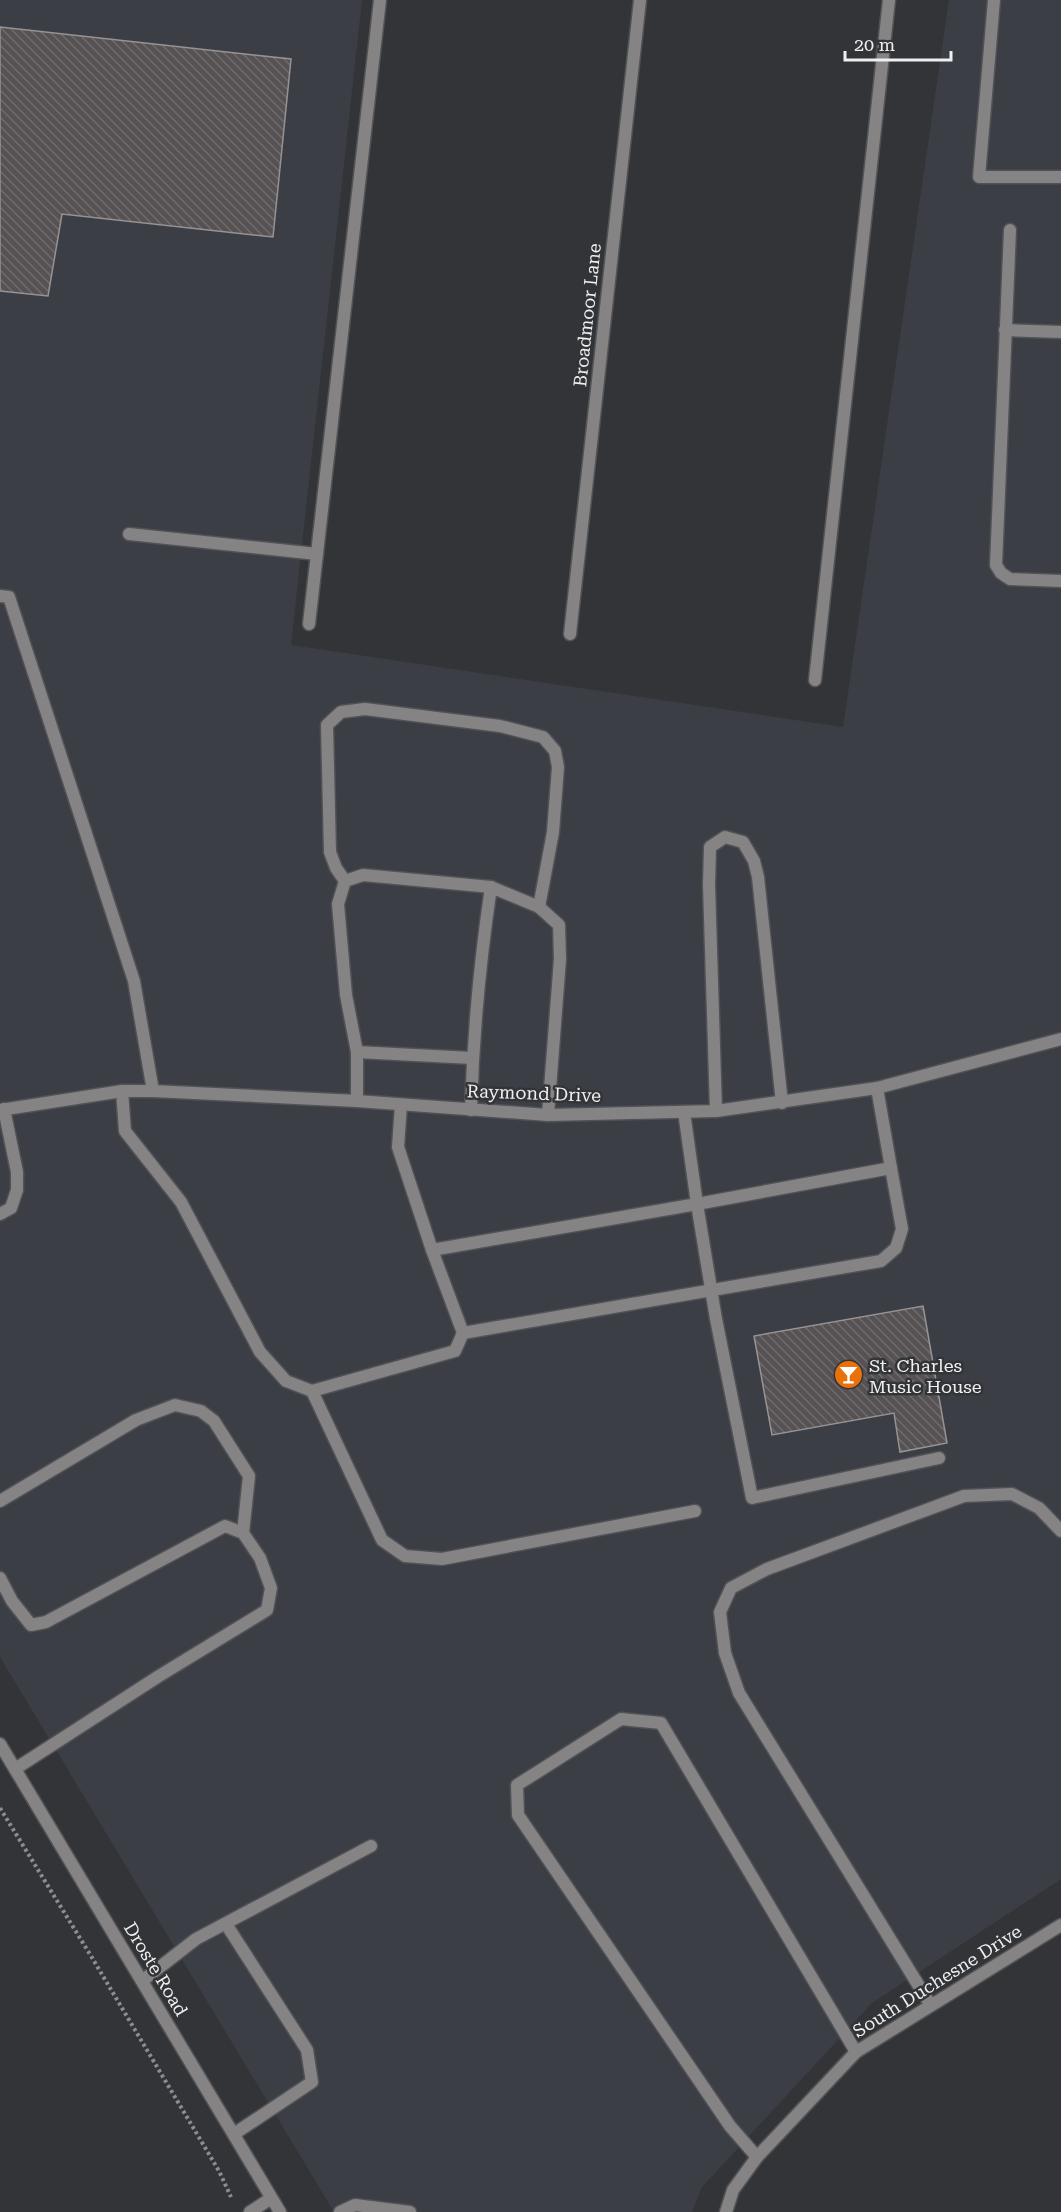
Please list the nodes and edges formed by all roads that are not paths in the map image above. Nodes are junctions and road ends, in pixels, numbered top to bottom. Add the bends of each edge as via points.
1 (380, 0) edge
2 (640, 0) edge
3 (889, 0) edge
4 (994, 0) edge
5 (1061, 177) edge
6 (1010, 230) dead end
7 (1005, 330) junction
8 (1061, 332) edge
9 (129, 534) dead end
10 (317, 554) junction
11 (1061, 581) edge
12 (0, 596) edge
13 (309, 624) dead end
14 (570, 634) dead end
15 (815, 680) dead end
16 (345, 881) junction
17 (491, 886) junction
18 (539, 907) junction
19 (1061, 1039) edge
20 (357, 1052) junction
21 (472, 1058) junction
22 (877, 1088) junction
23 (122, 1091) junction
24 (153, 1091) junction
25 (357, 1101) junction
26 (782, 1103) junction
27 (401, 1105) junction
28 (2, 1109) edge
29 (471, 1110) junction
30 (716, 1111) junction
31 (684, 1112) junction
32 (548, 1115) junction
33 (891, 1168) junction
34 (697, 1204) junction
35 (0, 1214) edge
36 (432, 1250) junction
37 (711, 1290) junction
38 (463, 1333) junction
39 (312, 1390) junction
40 (939, 1458) dead end
41 (0, 1501) edge
42 (695, 1510) dead end
43 (1061, 1531) edge
44 (243, 1533) junction
45 (0, 1578) edge
46 (0, 1744) edge
47 (15, 1769) junction
48 (371, 1846) dead end
49 (226, 1924) junction
50 (1061, 1925) edge
51 (142, 1981) junction
52 (930, 2004) junction
53 (856, 2052) junction
54 (234, 2134) junction
55 (757, 2157) junction
56 (270, 2199) junction
57 (250, 2212) edge
58 (280, 2212) edge
59 (340, 2212) edge
60 (410, 2212) edge
61 (726, 2212) edge

1 - 10 street
2 - 14 street, Broadmoor Lane
3 - 15 street
4 - 5 street via 979,177
6 - 7 street
7 - 8 street
7 - 11 street via 996,565 1010,579
9 - 10 street
10 - 13 street
12 - 24 street via 9,597 134,981
16 - 17 street via 363,875
16 - 18 street via 330,852 327,725 341,712 365,709 500,726 543,737 555,751 558,767 553,832
16 - 20 street via 338,904 346,995
17 - 18 street
17 - 21 street
18 - 32 street via 559,925 560,960
19 - 22 street, Raymond Drive
20 - 21 street
20 - 25 street
21 - 29 street
22 - 26 street, Raymond Drive
22 - 33 street
23 - 24 street, Raymond Drive
23 - 28 street, Raymond Drive
23 - 39 street via 125,1131 181,1202 260,1352 286,1381
24 - 25 street, Raymond Drive
25 - 27 street, Raymond Drive
26 - 30 street, Raymond Drive
26 - 30 street via 758,877 744,842 725,837 710,847
27 - 29 street, Raymond Drive
27 - 36 street via 398,1147
28 - 35 street via 17,1172 17,1190 11,1208
29 - 32 street, Raymond Drive
30 - 31 street, Raymond Drive
31 - 32 street, Raymond Drive
31 - 34 street
33 - 34 street
33 - 37 street via 902,1229 896,1248 881,1261
34 - 36 street
34 - 37 street
36 - 38 street
37 - 38 street
37 - 40 street via 752,1498
38 - 39 street via 455,1351
39 - 42 street via 382,1540 405,1556 442,1559
41 - 44 street via 136,1420 175,1405 201,1411 214,1421 249,1476
43 - 52 street via 1039,1508 1012,1494 964,1496 767,1569 731,1588 720,1612 725,1653 739,1693
44 - 45 street via 225,1526 46,1622 31,1625
44 - 47 street via 260,1558 271,1588 267,1610
46 - 47 street, Droste Road
47 - 51 street, Droste Road
48 - 49 street
49 - 51 street via 196,1939
49 - 54 street via 307,2050 312,2082
50 - 52 street, South Duchesne Drive
51 - 54 street, Droste Road
52 - 53 street, South Duchesne Drive
53 - 55 street, South Duchesne Drive
53 - 55 street via 661,1723 621,1719 517,1785 518,1815 730,2126
54 - 56 street, Droste Road
55 - 61 street, South Duchesne Drive via 733,2190
56 - 57 street
56 - 58 street, Droste Road
59 - 60 street via 355,2205

